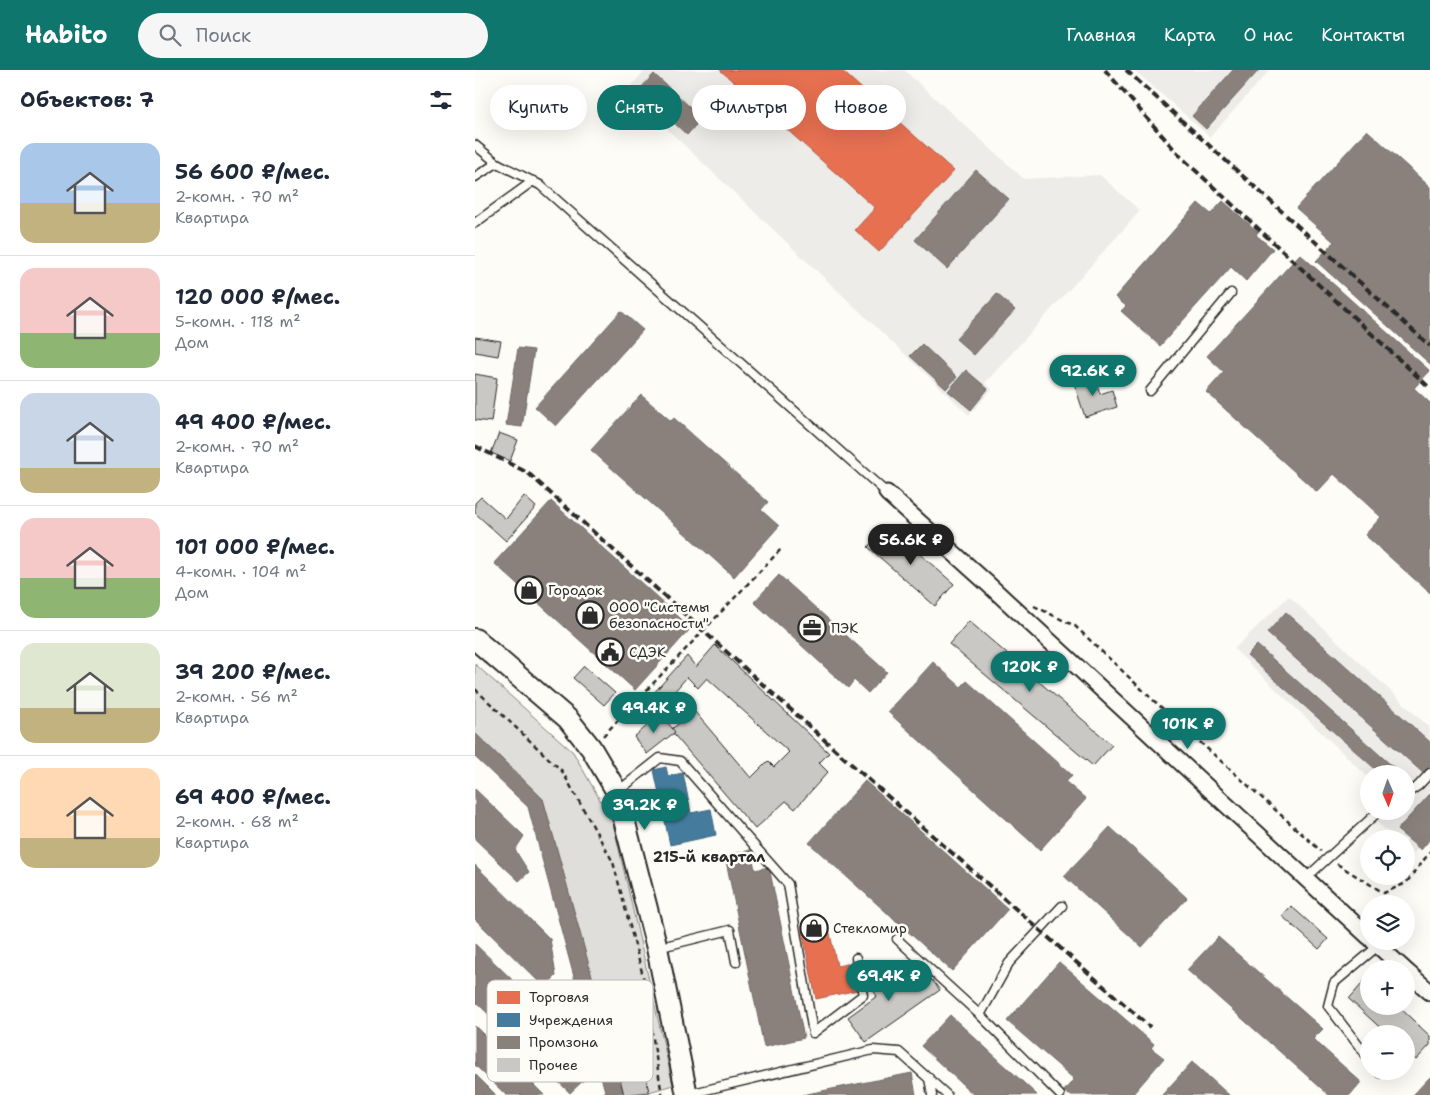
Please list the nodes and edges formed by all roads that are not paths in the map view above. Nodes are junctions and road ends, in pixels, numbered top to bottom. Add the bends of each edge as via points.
1 (475, 145) edge
2 (497, 163) junction
3 (475, 177) edge
4 (533, 181) junction
5 (475, 223) edge
6 (1231, 293) dead end
7 (1150, 391) dead end
8 (887, 493) joint
9 (475, 639) edge
10 (1430, 773) edge
11 (1415, 788) edge
12 (617, 792) junction
13 (1369, 820) edge
14 (1305, 880) junction
15 (1062, 906) dead end
16 (1360, 929) edge
17 (897, 939) dead end
18 (657, 948) junction
19 (1365, 950) edge
20 (1384, 950) edge
21 (856, 958) dead end
22 (1394, 960) edge
23 (736, 962) dead end
24 (1415, 979) edge
25 (1430, 992) edge
26 (980, 1015) junction
27 (1360, 1047) edge
28 (929, 1078) junction
29 (687, 1095) edge
30 (932, 1095) edge
31 (947, 1095) edge
32 (1060, 1095) edge

1 - 2 lane
2 - 3 lane
2 - 4 lane
4 - 5 lane
4 - 8 lane
6 - 7 lane
8 - 14 street
9 - 12 street via 568,719 591,748
10 - 11 lane
12 - 18 street
12 - 21 lane via 659,758 680,761 788,884 813,1033 863,995
13 - 14 lane
14 - 16 street
15 - 26 lane via 1009,963
17 - 26 lane
18 - 23 lane via 730,930
18 - 29 street
19 - 27 lane via 1333,983 1328,1006
20 - 22 street
24 - 25 street
26 - 32 lane
28 - 29 lane via 899,1052 873,1050
28 - 30 lane
28 - 31 lane

